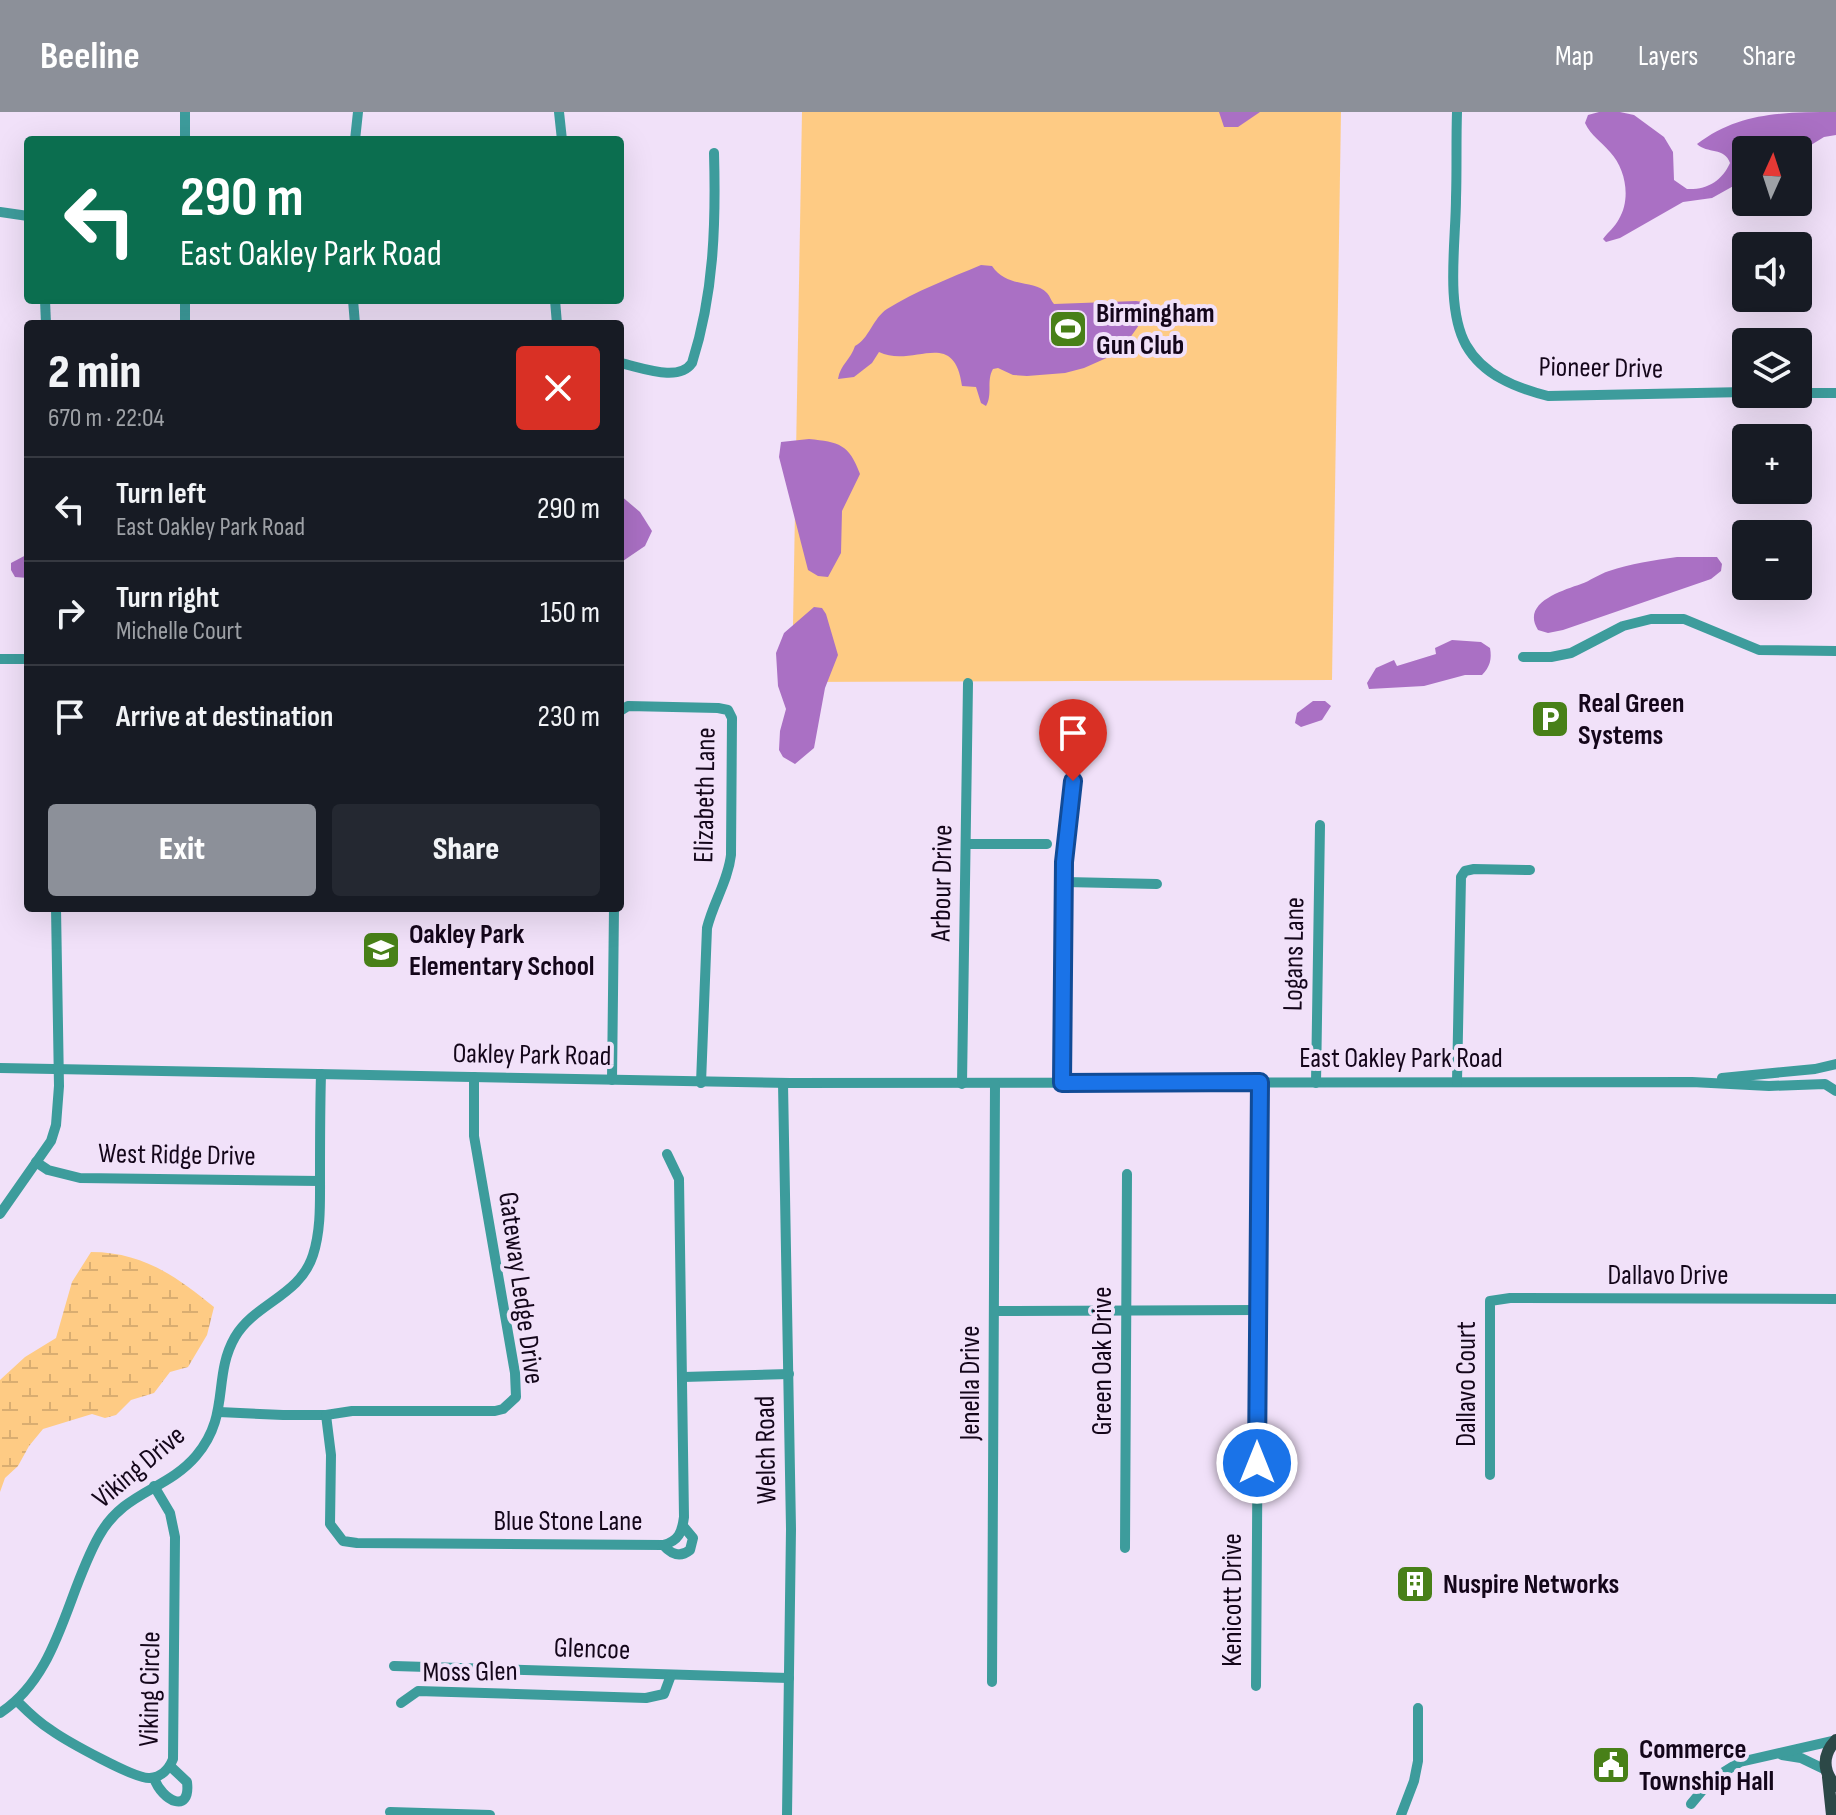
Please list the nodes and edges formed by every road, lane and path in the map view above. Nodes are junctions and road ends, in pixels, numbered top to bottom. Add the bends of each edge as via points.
1 (185, 112) edge
2 (358, 112) edge
3 (559, 112) edge
4 (1457, 112) edge
5 (185, 136) edge
6 (355, 136) edge
7 (562, 136) edge
8 (714, 153) dead end
9 (0, 212) edge
10 (24, 213) edge
11 (624, 364) edge
12 (1732, 392) edge
13 (1812, 393) edge
14 (1836, 393) edge
15 (1836, 651) edge
16 (1523, 657) dead end
17 (0, 659) edge
18 (24, 659) edge
19 (968, 683) dead end
20 (624, 708) edge
21 (1073, 781) dead end
22 (1320, 825) dead end
23 (966, 844) junction
24 (1047, 844) dead end
25 (1530, 870) dead end
26 (1065, 882) junction
27 (1157, 884) dead end
28 (56, 912) edge
29 (614, 912) edge
30 (1836, 1064) edge
31 (0, 1068) edge
32 (58, 1069) junction
33 (321, 1074) junction
34 (474, 1077) junction
35 (612, 1080) junction
36 (1260, 1082) junction
37 (1457, 1082) junction
38 (1692, 1082) junction
39 (701, 1083) junction
40 (783, 1083) junction
41 (1062, 1083) junction
42 (1316, 1083) junction
43 (962, 1084) junction
44 (995, 1084) junction
45 (1836, 1091) edge
46 (667, 1154) dead end
47 (36, 1162) junction
48 (1127, 1174) dead end
49 (320, 1181) junction
50 (0, 1214) edge
51 (1836, 1299) edge
52 (1500, 1300) joint
53 (1257, 1310) junction
54 (994, 1311) junction
55 (1126, 1311) junction
56 (789, 1374) junction
57 (683, 1377) junction
58 (219, 1412) junction
59 (326, 1415) junction
60 (1490, 1475) dead end
61 (154, 1486) junction
62 (683, 1526) junction
63 (663, 1545) junction
64 (1125, 1548) dead end
65 (394, 1666) dead end
66 (671, 1675) junction
67 (789, 1678) junction
68 (992, 1682) dead end
69 (1256, 1686) dead end
70 (18, 1702) junction
71 (401, 1703) dead end
72 (1418, 1708) dead end
73 (0, 1713) edge
74 (1836, 1740) edge
75 (1768, 1755) junction
76 (170, 1766) junction
77 (1830, 1777) edge
78 (154, 1778) junction
79 (1691, 1804) dead end
80 (390, 1812) dead end
81 (490, 1815) edge
82 (787, 1815) edge
83 (1401, 1815) edge
84 (1832, 1815) edge

1 - 5 street
2 - 6 street
3 - 7 street
4 - 12 street, Pioneer Drive via 1455,302 1466,344 1483,365 1501,379 1548,396
8 - 11 street via 715,242 692,363 684,372 673,373
9 - 10 street
13 - 14 street
15 - 16 street via 1759,650 1684,619 1651,619 1623,626 1571,653
17 - 18 street
19 - 23 street, Arbour Drive
20 - 39 street, Elizabeth Lane via 718,708 728,710 732,718 731,855 707,928
21 - 26 street
22 - 42 street, Logans Lane
23 - 24 street
23 - 43 street, Arbour Drive
25 - 37 street via 1474,869 1461,877
26 - 27 street
26 - 41 street
28 - 32 street
29 - 35 street
30 - 38 street, East Oakley Park Road
31 - 32 street, Oakley Park Road
32 - 33 street, Oakley Park Road
32 - 47 street via 56,1125
33 - 34 street, Oakley Park Road
33 - 49 street, Viking Drive
34 - 35 street, Oakley Park Road
34 - 59 street, Gateway Ledge Drive via 474,1136 516,1397 495,1411
35 - 39 street, Oakley Park Road
36 - 41 street, East Oakley Park Road
36 - 42 street, East Oakley Park Road
36 - 53 street, Kenicott Drive
37 - 38 street, East Oakley Park Road
37 - 42 street, East Oakley Park Road
38 - 45 street, East Oakley Park Road via 1825,1084
39 - 40 street, Oakley Park Road
40 - 43 street, Oakley Park Road
40 - 56 street, Welch Road
41 - 44 street, Oakley Park Road
43 - 44 street, Oakley Park Road
44 - 54 street, Jenella Drive
46 - 57 street, Blue Stone Lane via 679,1179
47 - 49 street, West Ridge Drive via 80,1178
47 - 50 street
48 - 55 street, Green Oak Drive
49 - 58 street, Viking Drive via 311,1262 294,1287 237,1333 224,1367
51 - 52 street, Dallavo Drive
52 - 60 street, Dallavo Court via 1490,1301 1489,1313
53 - 55 street
53 - 69 street, Kenicott Drive
54 - 55 street
54 - 68 street, Jenella Drive
55 - 64 street, Green Oak Drive
56 - 57 street
56 - 67 street, Welch Road
57 - 62 street, Blue Stone Lane
58 - 59 street, Gateway Ledge Drive
58 - 61 street, Viking Drive via 195,1457
59 - 63 street, Blue Stone Lane via 330,1524 343,1541
61 - 70 street, Viking Drive via 125,1503 102,1530 38,1676
61 - 76 street, Viking Circle via 170,1513 175,1537
62 - 63 street, Blue Stone Lane via 678,1538
62 - 63 street via 693,1538 688,1552 674,1554
65 - 66 street, Glencoe
66 - 67 street, Glencoe
66 - 71 street, Moss Glen via 664,1694 656,1697 418,1691
67 - 82 street, Welch Road
70 - 73 street, Viking Drive
70 - 78 street, Viking Circle via 50,1730 131,1773
72 - 83 street via 1418,1761
74 - 75 street
74 - 77 main road via 1827,1754
75 - 77 street via 1801,1758
75 - 79 street via 1730,1767
76 - 78 street, Viking Circle
76 - 78 street via 187,1782 183,1799 166,1798
77 - 84 main road
80 - 81 street

